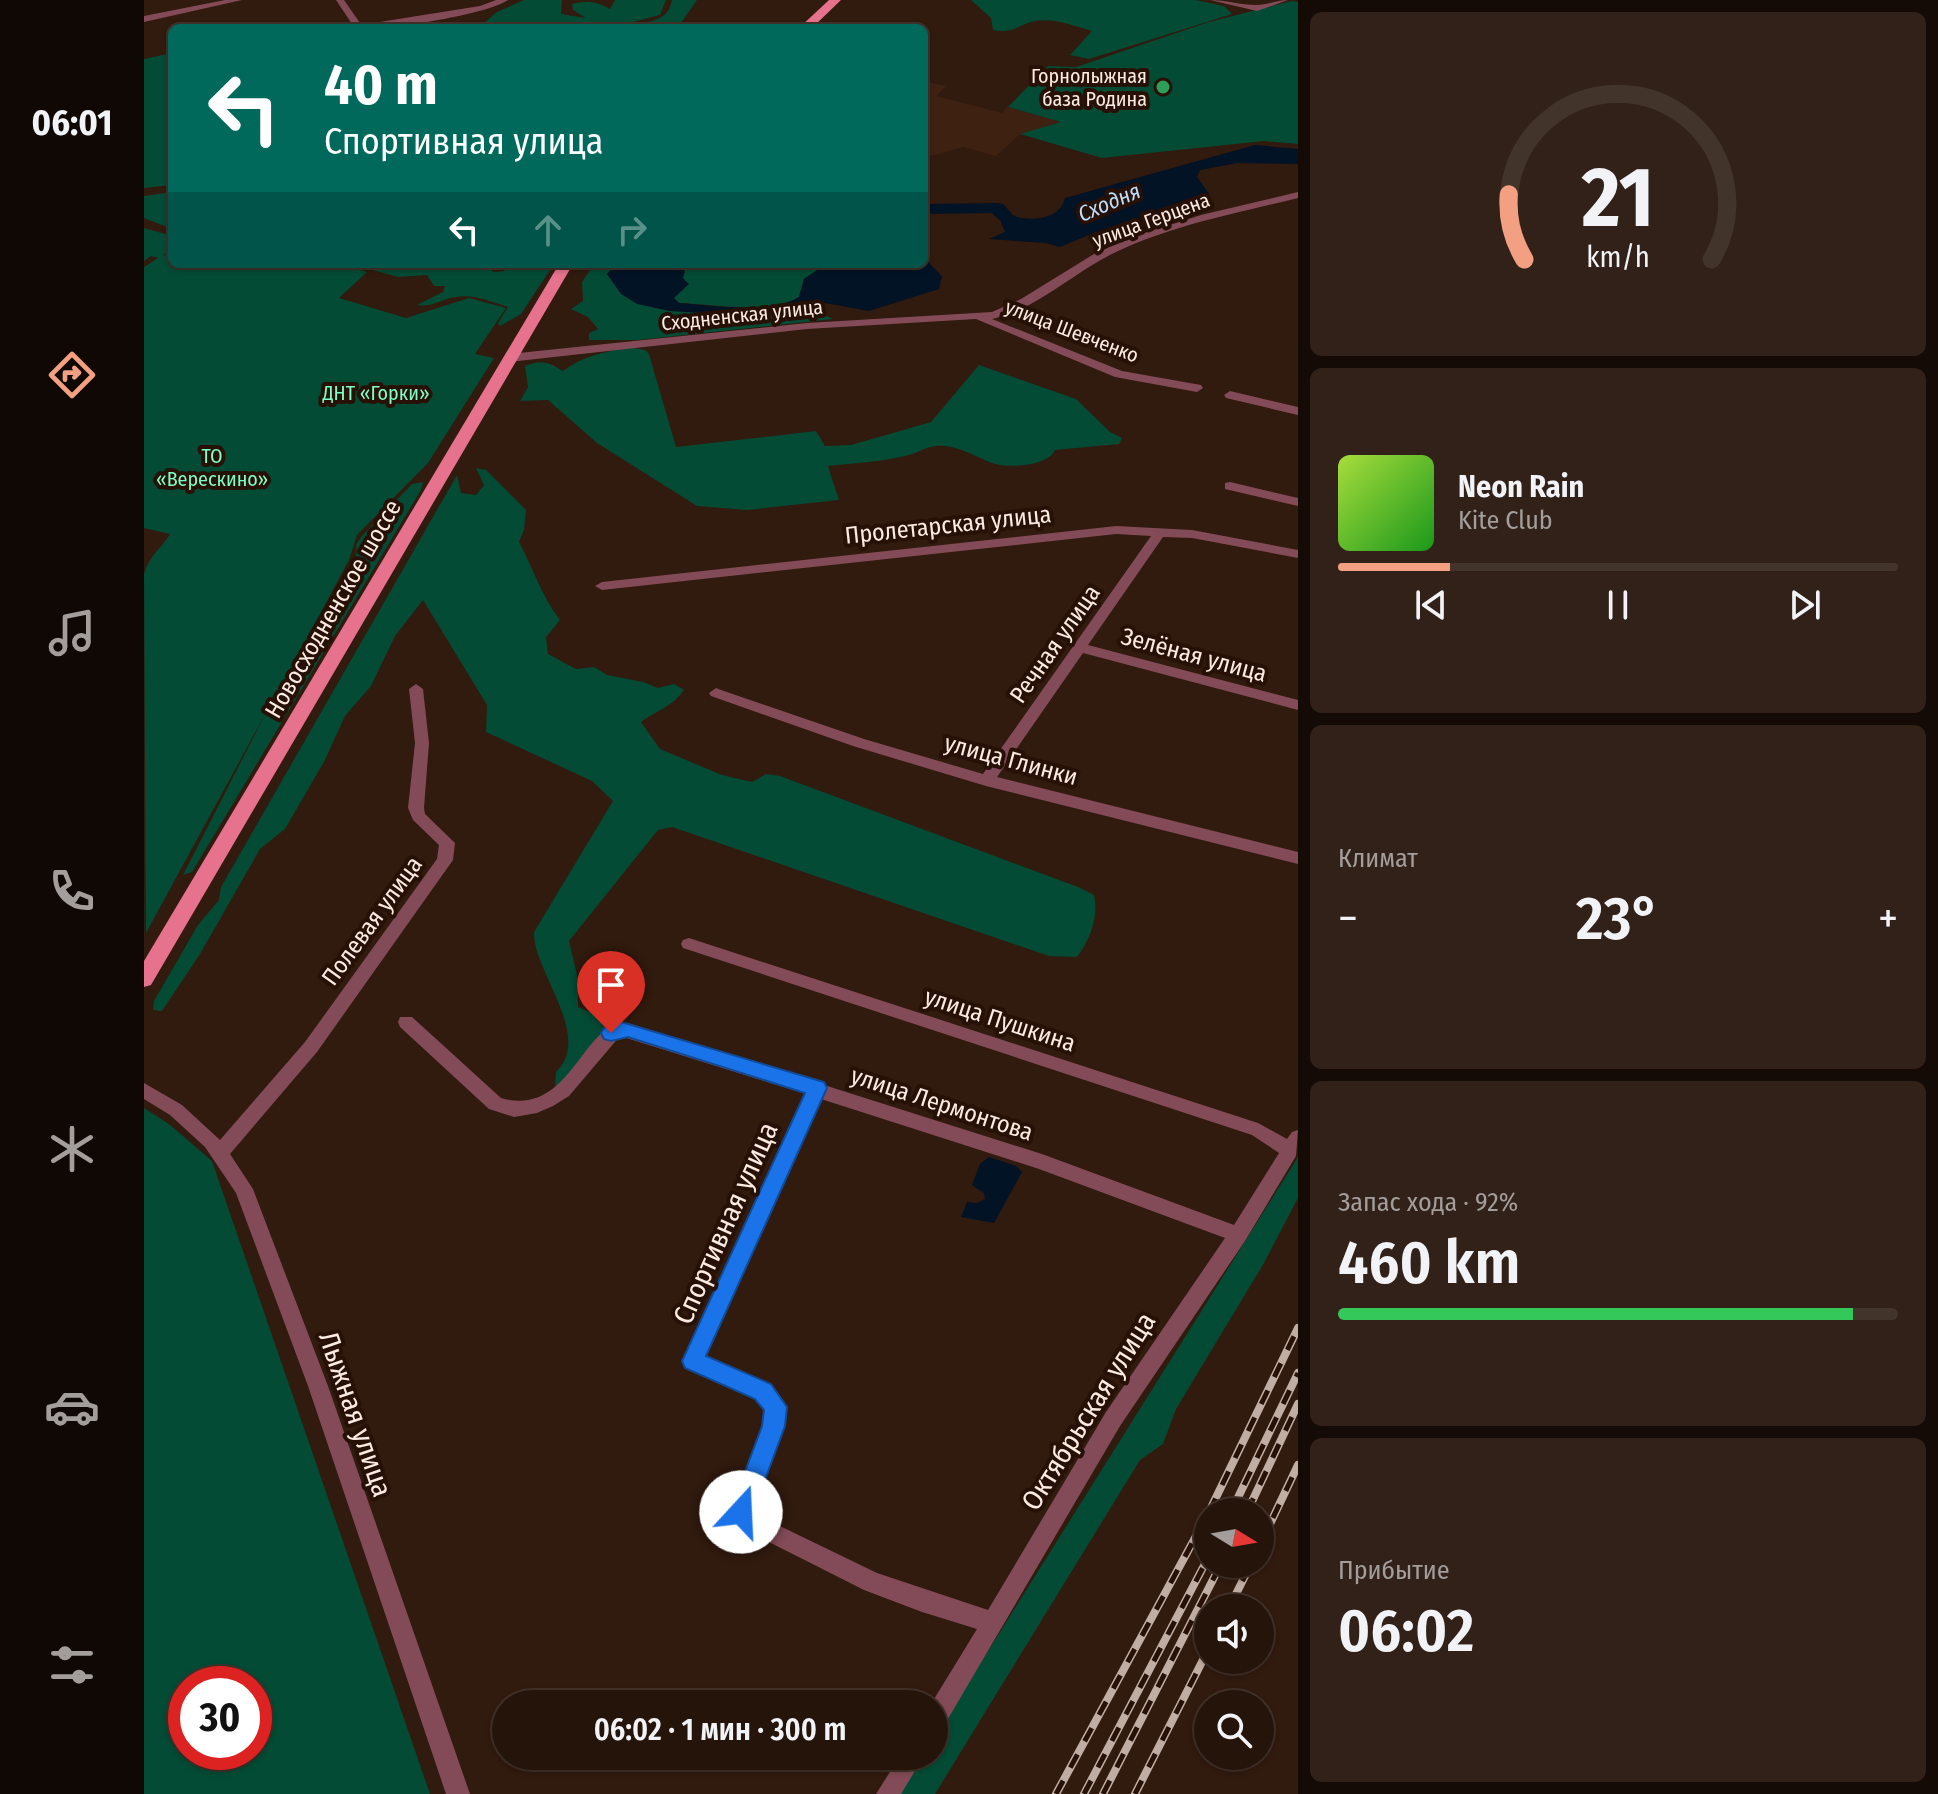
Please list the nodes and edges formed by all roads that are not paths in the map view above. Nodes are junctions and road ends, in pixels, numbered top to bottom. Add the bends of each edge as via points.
1 (238, 0) edge
2 (340, 0) edge
3 (504, 0) edge
4 (835, 0) edge
5 (1214, 0) edge
6 (1284, 0) edge
7 (144, 19) edge
8 (356, 24) edge
9 (385, 24) edge
10 (809, 24) edge
11 (1298, 195) edge
12 (564, 268) edge
13 (980, 317) junction
14 (509, 358) junction
15 (1197, 388) dead end
16 (1230, 395) dead end
17 (1298, 411) edge
18 (1230, 486) dead end
19 (1298, 502) edge
20 (1160, 532) junction
21 (1298, 554) edge
22 (602, 586) dead end
23 (1079, 647) junction
24 (416, 689) dead end
25 (716, 693) dead end
26 (1298, 705) edge
27 (986, 781) junction
28 (1298, 858) edge
29 (689, 944) dead end
30 (144, 979) edge
31 (406, 1022) dead end
32 (817, 1088) junction
33 (144, 1090) edge
34 (1294, 1144) edge
35 (220, 1152) junction
36 (1238, 1235) junction
37 (994, 1623) junction
38 (948, 1698) edge
39 (904, 1770) edge
40 (458, 1794) edge
41 (888, 1794) edge

1 - 7 street
2 - 8 street
3 - 9 street
4 - 10 main road
5 - 6 street via 1257,8
11 - 13 street, улица Герцена via 1198,219 1124,244 1017,305
12 - 14 main road, Новосходненское шоссе
13 - 14 street, Сходненская улица via 807,326
13 - 15 street, улица Шевченко via 1119,374
14 - 30 main road, Новосходненское шоссе
16 - 17 street
18 - 19 street
20 - 21 street, Пролетарская улица
20 - 22 street, Пролетарская улица via 1116,530 1011,539
20 - 23 street, Речная улица
23 - 26 street, Зелёная улица
23 - 27 street, Речная улица
24 - 35 street, Полевая улица via 422,743 416,808 447,843 445,860 371,967 256,1115
25 - 27 street, улица Глинки
27 - 28 street, улица Глинки
29 - 34 street, улица Пушкина
31 - 32 street, улица Лермонтова via 504,1108 530,1107 564,1091 618,1029
32 - 36 street, улица Лермонтова via 1042,1162
32 - 37 street, Спортивная улица via 693,1361 763,1392 776,1407 742,1518 872,1582
33 - 35 street, Лыжная улица via 176,1110
34 - 36 street, Октябрьская улица
35 - 40 street, Лыжная улица via 244,1189 284,1293
36 - 37 street, Октябрьская улица via 1113,1419
37 - 38 street, Октябрьская улица
39 - 41 street

